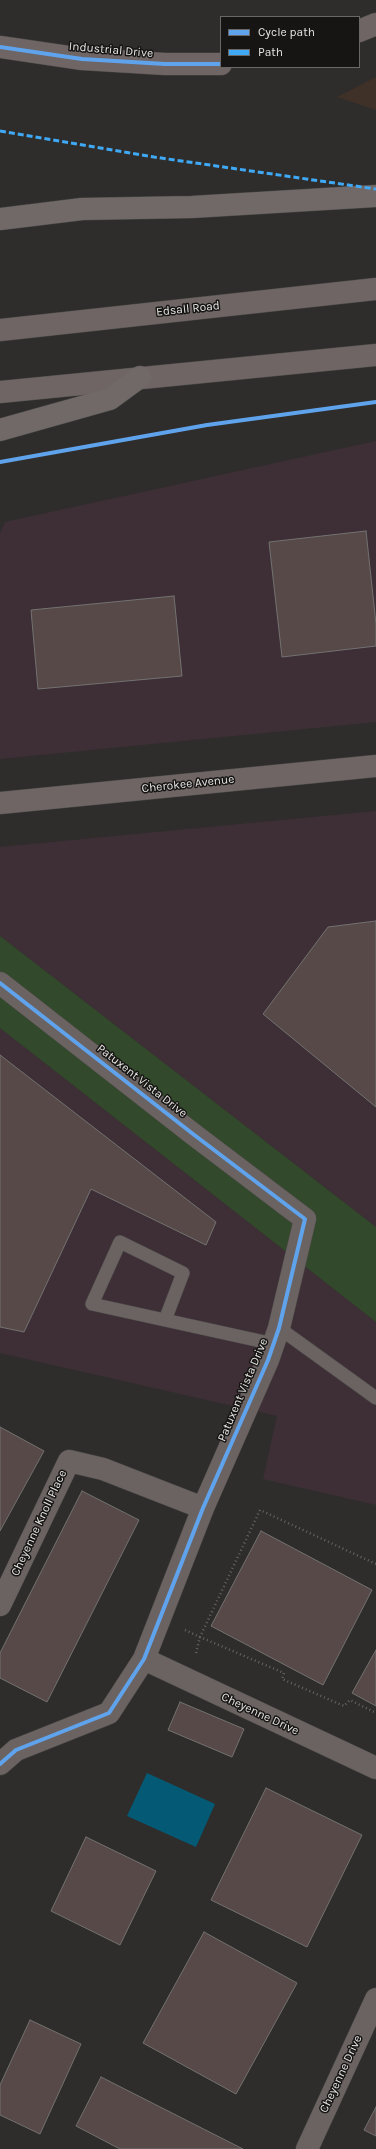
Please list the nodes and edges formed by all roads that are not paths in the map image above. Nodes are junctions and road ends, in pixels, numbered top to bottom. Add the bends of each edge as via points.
1 (376, 24) edge
2 (360, 31) edge
3 (0, 47) edge
4 (220, 64) edge
5 (376, 196) edge
6 (0, 219) edge
7 (376, 289) edge
8 (0, 330) edge
9 (376, 355) edge
10 (140, 377) junction
11 (0, 392) edge
12 (0, 430) edge
13 (376, 766) edge
14 (0, 803) edge
15 (0, 983) edge
16 (165, 1320) junction
17 (276, 1336) junction
18 (376, 1398) edge
19 (203, 1508) junction
20 (0, 1605) edge
21 (144, 1659) junction
22 (0, 1764) edge
23 (376, 1768) edge
24 (376, 1999) edge
25 (307, 2149) edge

1 - 2 main road
3 - 4 main road, Industrial Drive via 82,59
5 - 6 highway via 192,207 82,209
7 - 8 main road, Edsall Road
9 - 10 main road
10 - 11 main road
10 - 12 highway via 110,399
13 - 14 main road, Cherokee Avenue
15 - 17 street, Patuxent Vista Drive via 305,1219
16 - 16 lane via 92,1304 120,1242 183,1273
16 - 17 lane
17 - 18 lane
17 - 19 street, Patuxent Vista Drive
19 - 20 street, Cheyenne Knoll Place via 103,1469 69,1461
19 - 21 street, Patuxent Vista Drive
21 - 22 street, Patuxent Vista Drive via 109,1713 16,1750
21 - 23 street, Cheyenne Drive
24 - 25 street, Cheyenne Drive

